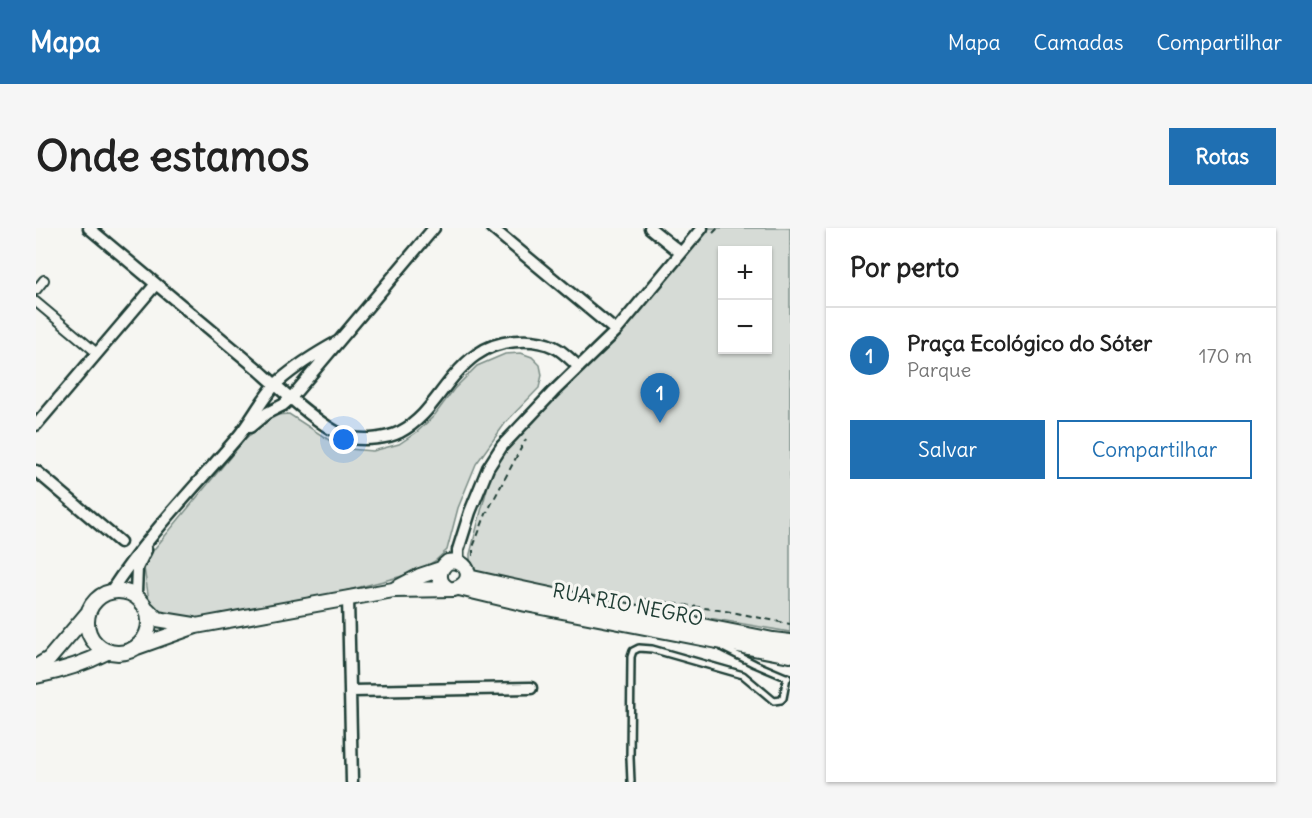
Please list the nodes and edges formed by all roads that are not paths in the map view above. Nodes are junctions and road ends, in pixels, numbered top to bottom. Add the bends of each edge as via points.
1 (89, 228) edge
2 (434, 228) edge
3 (492, 228) edge
4 (650, 228) edge
5 (702, 228) edge
6 (681, 253) junction
7 (44, 280) dead end
8 (156, 284) junction
9 (36, 290) edge
10 (36, 302) edge
11 (616, 331) junction
12 (339, 341) junction
13 (97, 353) junction
14 (579, 367) junction
15 (276, 384) junction
16 (291, 398) junction
17 (36, 425) edge
18 (239, 435) junction
19 (36, 471) edge
20 (153, 535) junction
21 (120, 542) dead end
22 (458, 562) junction
23 (441, 569) junction
24 (459, 585) junction
25 (393, 590) junction
26 (111, 591) junction
27 (348, 598) junction
28 (143, 604) junction
29 (87, 614) junction
30 (196, 626) junction
31 (699, 638) junction
32 (790, 642) edge
33 (137, 647) junction
34 (107, 652) junction
35 (790, 656) edge
36 (36, 667) edge
37 (36, 676) edge
38 (788, 678) edge
39 (531, 688) dead end
40 (351, 691) junction
41 (352, 782) edge
42 (631, 782) edge

1 - 8 street
2 - 12 street
3 - 11 street
4 - 6 street
5 - 6 street
6 - 11 street
7 - 9 street
8 - 13 street
8 - 15 street
10 - 13 street
11 - 14 street
12 - 15 street
12 - 16 street
13 - 17 street
14 - 16 street via 555,347 529,340 489,348 476,354 454,376 417,420 399,432 373,439 348,437 331,430
14 - 22 street via 502,446 488,468 461,539
15 - 16 street
15 - 18 street
16 - 18 street
18 - 20 street
19 - 21 street
20 - 26 street
20 - 28 street via 137,568 136,593
22 - 23 main road via 448,562
22 - 24 main road via 465,567
23 - 24 main road via 442,583
23 - 25 main road, RUA RIO NEGRO
24 - 25 main road, RUA RIO NEGRO
24 - 31 main road, RUA RIO NEGRO via 526,604
24 - 32 main road, RUA RIO NEGRO via 529,591
25 - 27 main road, RUA RIO NEGRO
26 - 28 main road via 126,591
26 - 29 main road via 96,599
27 - 30 main road, RUA RIO NEGRO
27 - 40 street
28 - 30 main road, RUA RIO NEGRO via 157,619
28 - 33 main road via 148,630
29 - 34 main road via 87,630 94,643
29 - 36 main road via 49,659
30 - 33 main road, RUA RIO NEGRO
31 - 35 main road, RUA RIO NEGRO
31 - 38 lane
33 - 34 main road via 123,653
34 - 37 main road via 64,670
38 - 42 lane via 783,698 774,701 743,675 652,649 633,651
39 - 40 street
40 - 41 street

